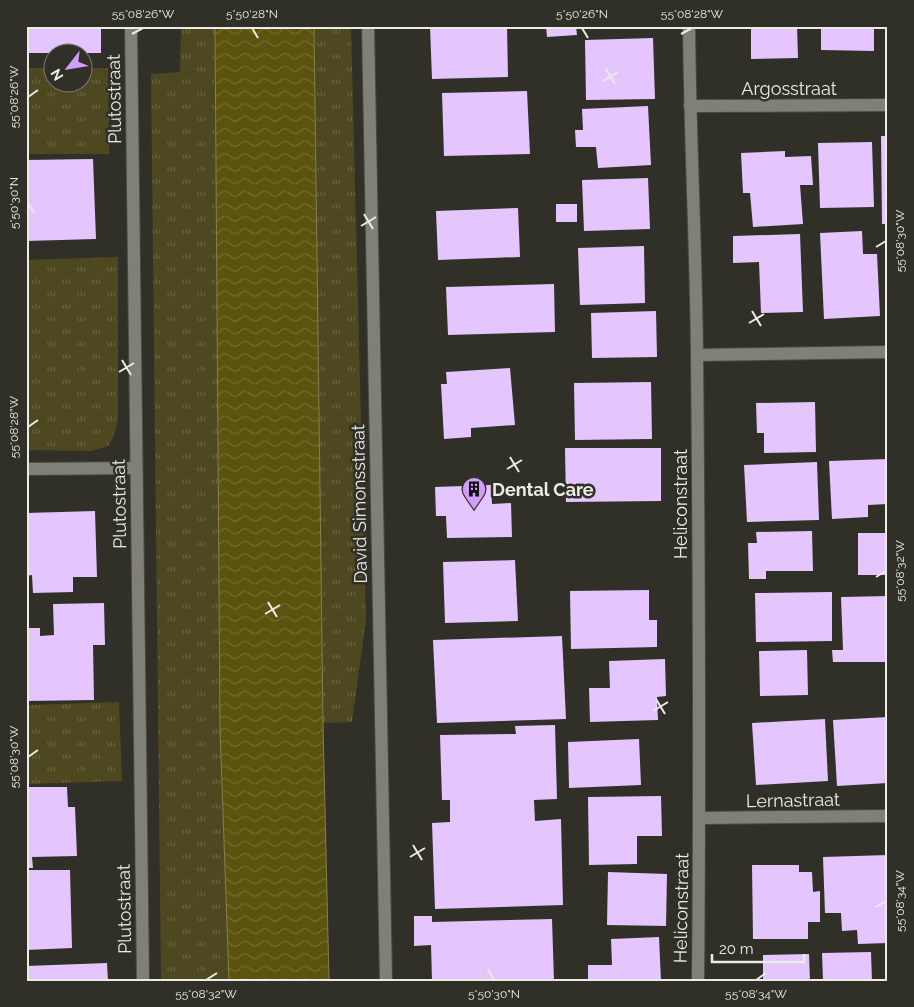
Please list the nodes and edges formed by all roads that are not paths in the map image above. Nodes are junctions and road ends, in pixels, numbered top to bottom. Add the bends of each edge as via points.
1 (131, 26) edge
2 (368, 26) edge
3 (690, 26) edge
4 (888, 105) edge
5 (690, 106) junction
6 (888, 352) edge
7 (697, 355) junction
8 (136, 468) junction
9 (26, 469) edge
10 (888, 816) edge
11 (699, 818) junction
12 (143, 981) edge
13 (386, 981) edge
14 (698, 981) edge

1 - 8 street, Plutostraat
2 - 13 street, David Simonsstraat
3 - 5 street, Heliconstraat
4 - 5 street, Argosstraat
5 - 7 street, Heliconstraat
6 - 7 street
7 - 11 street, Heliconstraat
8 - 9 street
8 - 12 street, Plutostraat
10 - 11 street, Lernastraat
11 - 14 street, Heliconstraat

